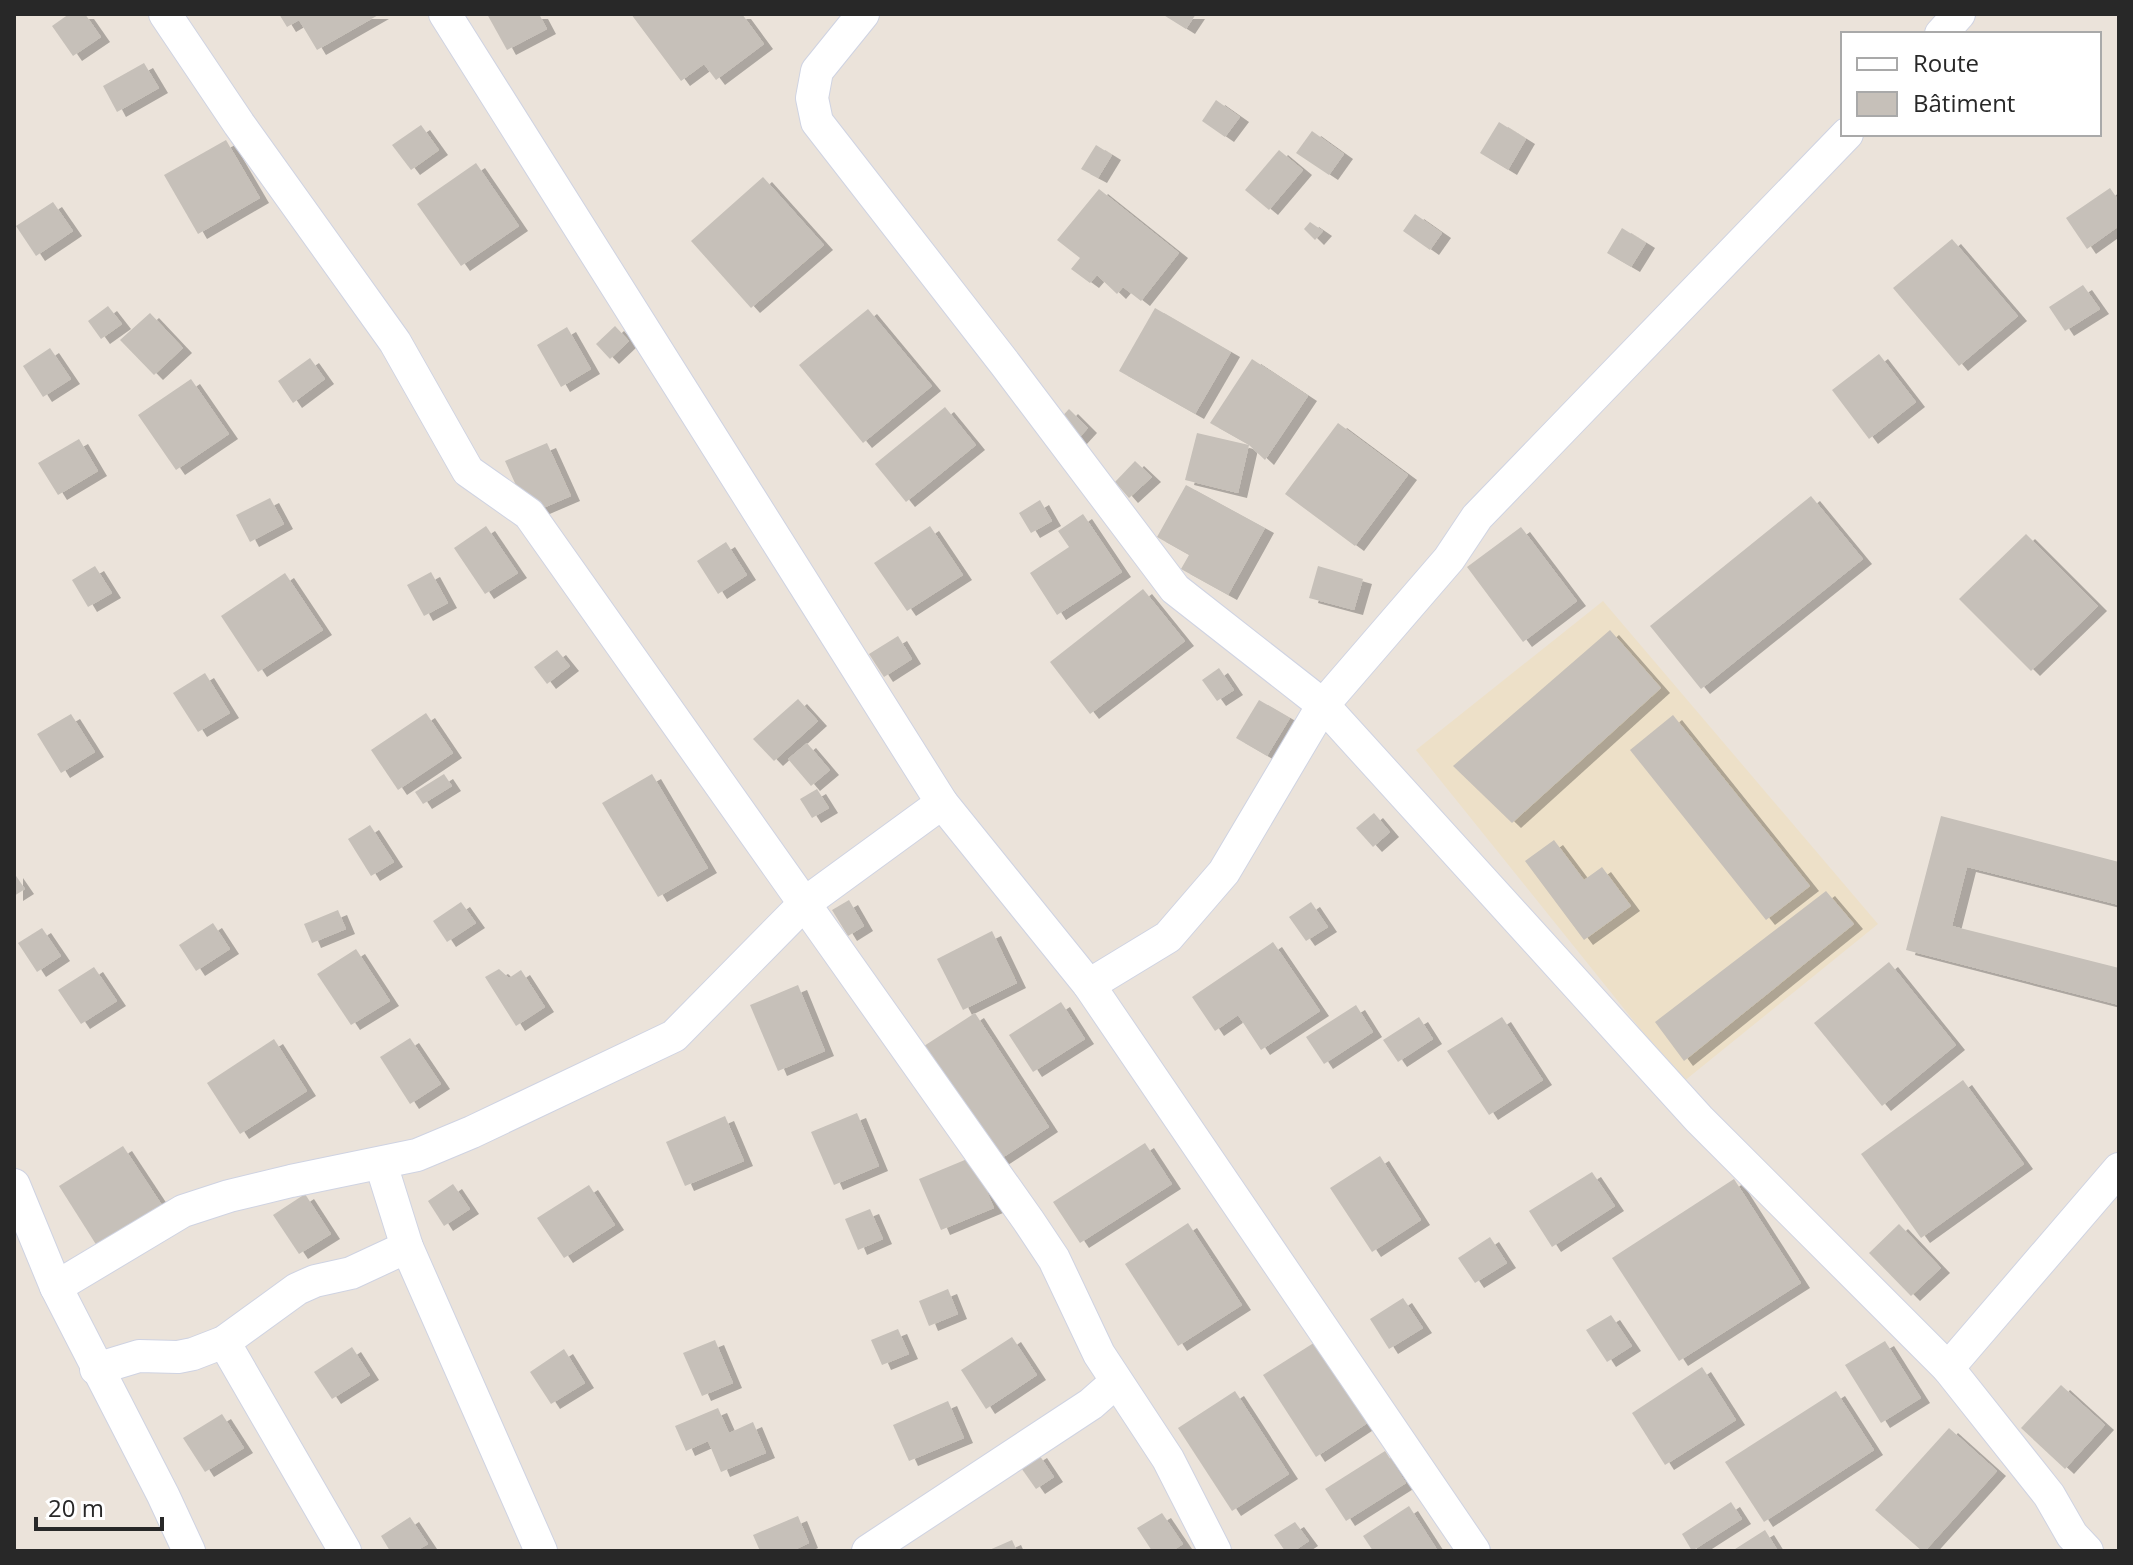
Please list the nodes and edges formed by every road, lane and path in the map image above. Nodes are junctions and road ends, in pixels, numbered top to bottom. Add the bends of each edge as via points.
1 (165, 14) edge
2 (445, 14) edge
3 (863, 14) edge
4 (1959, 14) edge
5 (1943, 32) edge
6 (1845, 136) edge
7 (1323, 705) junction
8 (942, 803) junction
9 (805, 903) junction
10 (1089, 985) junction
11 (381, 1164) junction
12 (2119, 1169) edge
13 (14, 1185) edge
14 (407, 1247) junction
15 (56, 1287) junction
16 (224, 1342) junction
17 (1948, 1368) junction
18 (96, 1369) junction
19 (1116, 1382) junction
20 (2072, 1546) edge
21 (530, 1548) edge
22 (189, 1551) edge
23 (345, 1551) edge
24 (868, 1551) edge
25 (1215, 1551) edge
26 (1474, 1551) edge

1 - 9 street via 395,342 468,471 529,514
2 - 8 street
3 - 7 street via 817,71 812,98 817,122 1175,589
4 - 5 street
6 - 7 street via 1477,517 1449,559
7 - 10 street via 1224,872 1168,937
7 - 17 street via 1699,1119
8 - 9 street
8 - 10 street
9 - 11 street via 674,1036 472,1132
9 - 19 street via 1054,1259
10 - 26 street
11 - 14 street
11 - 15 street via 291,1181 183,1211
12 - 17 street
13 - 15 street
14 - 16 street via 351,1273 297,1289
14 - 21 street
15 - 18 street
16 - 18 street via 193,1354 139,1356
16 - 23 street
17 - 20 street via 2049,1495
18 - 22 street
19 - 24 street via 1091,1404
19 - 25 street via 1168,1459

